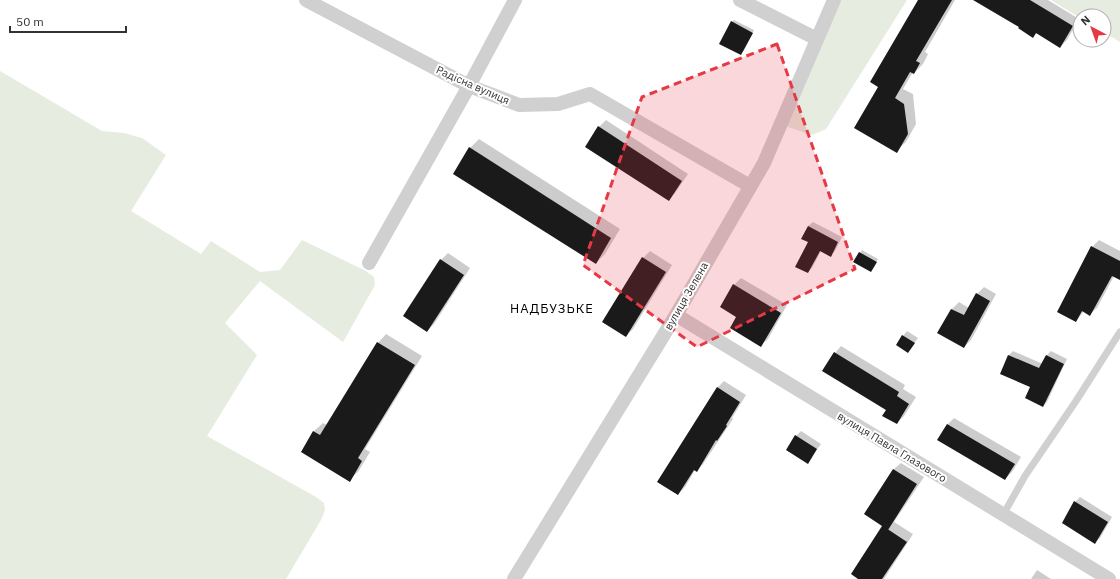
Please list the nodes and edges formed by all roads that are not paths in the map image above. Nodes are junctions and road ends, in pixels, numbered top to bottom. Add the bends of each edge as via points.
1 (306, 0) edge
2 (515, 0) edge
3 (740, 0) edge
4 (834, 0) edge
5 (817, 39) junction
6 (469, 86) junction
7 (750, 186) junction
8 (369, 263) dead end
9 (676, 315) junction
10 (1120, 332) edge
11 (1003, 515) junction
12 (514, 579) edge
13 (1109, 579) edge

1 - 6 street, Радісна вулиця
2 - 6 street
3 - 5 street
4 - 5 street, вулиця Зелена
5 - 7 street, вулиця Зелена via 764,164
6 - 7 street, Радісна вулиця via 519,105 558,104 590,94
6 - 8 street
7 - 9 street, вулиця Зелена
9 - 11 street, вулиця Павла Глазового
9 - 12 street, вулиця Зелена
10 - 11 lane via 1024,476
11 - 13 street, вулиця Павла Глазового

